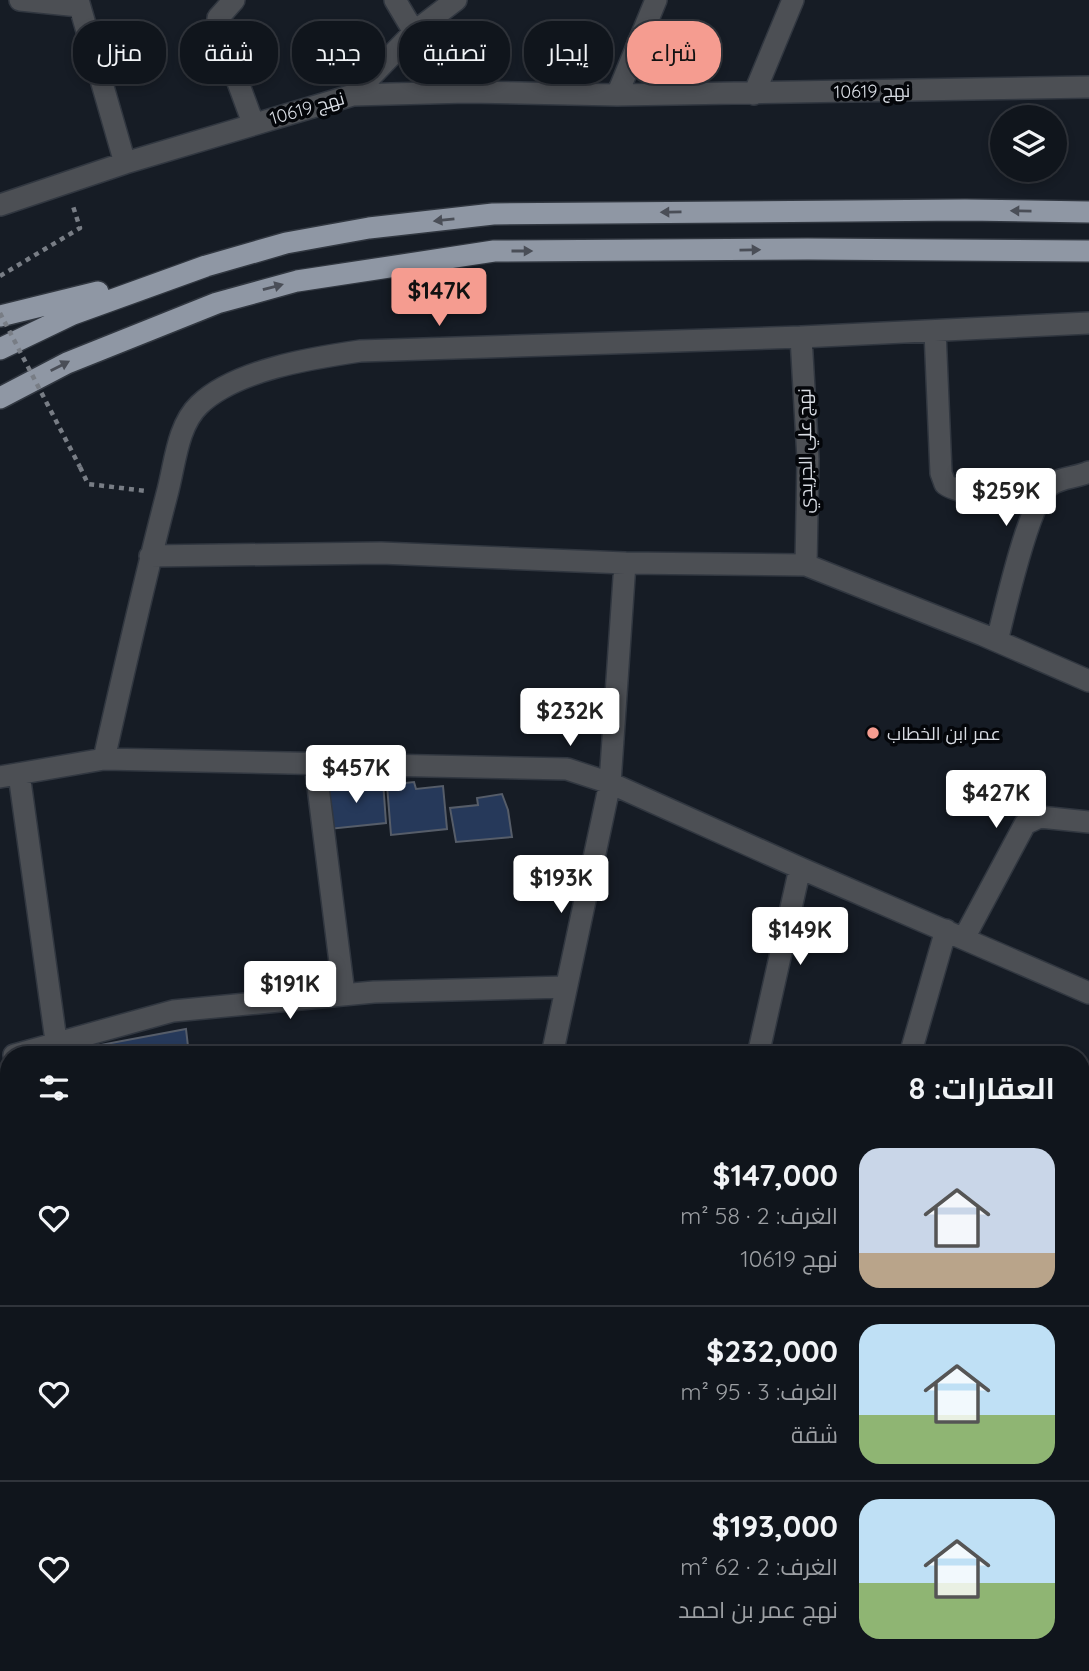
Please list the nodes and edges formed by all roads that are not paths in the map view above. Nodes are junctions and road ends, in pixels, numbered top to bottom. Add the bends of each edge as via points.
1 (20, 0) edge
2 (234, 0) edge
3 (395, 0) edge
4 (456, 0) edge
5 (656, 0) edge
6 (793, 0) edge
7 (79, 3) edge
8 (407, 21) edge
9 (428, 21) edge
10 (399, 47) edge
11 (1089, 87) edge
12 (754, 94) junction
13 (353, 95) junction
14 (617, 96) junction
15 (253, 123) junction
16 (125, 163) junction
17 (0, 205) edge
18 (1089, 212) edge
19 (1089, 251) edge
20 (206, 266) junction
21 (0, 314) edge
22 (1089, 323) edge
23 (935, 331) junction
24 (801, 337) junction
25 (0, 349) edge
26 (0, 398) edge
27 (1089, 472) edge
28 (1044, 491) junction
29 (150, 556) junction
30 (625, 563) junction
31 (806, 565) junction
32 (997, 641) junction
33 (1089, 681) edge
34 (104, 759) junction
35 (315, 763) junction
36 (10, 775) edge
37 (610, 783) junction
38 (1089, 822) edge
39 (800, 868) junction
40 (955, 934) junction
41 (566, 987) junction
42 (1089, 993) edge
43 (344, 994) junction
44 (56, 1046) edge
45 (66, 1046) edge
46 (554, 1046) edge
47 (760, 1046) edge
48 (913, 1046) edge

1 - 7 street
2 - 15 street via 218,18 218,28
3 - 8 street
4 - 9 street
5 - 14 street
6 - 12 street
7 - 16 street
10 - 13 street
11 - 12 street, نهج 10619
12 - 14 street, نهج 10619
13 - 14 street, نهج 10619
13 - 15 street, نهج 10619
15 - 16 street, نهج 10619
16 - 17 street, نهج 10619
18 -> 20 highway via 492,214 286,243
26 -> 19 highway via 67,363 217,303 297,281 494,251
20 - 21 highway
20 - 25 highway via 74,314
22 - 23 street
23 - 24 street
23 - 28 street via 945,484 957,490 993,493
24 - 29 street via 360,351 303,359 225,387 188,417
24 - 31 street, نهج علي الجريدي via 808,459
27 - 28 street via 1058,481
28 - 32 street via 1019,556
29 - 30 street via 381,553
29 - 34 street
30 - 31 street
30 - 37 street
31 - 32 street
32 - 33 street
34 - 35 street
34 - 36 street
35 - 37 street via 567,769
35 - 43 street
36 - 44 street
37 - 39 street
37 - 41 street
38 - 40 street via 1040,817 1025,824
39 - 40 street
39 - 47 street
40 - 42 street
40 - 48 street
41 - 43 street
41 - 46 street
43 - 45 street via 173,1011

